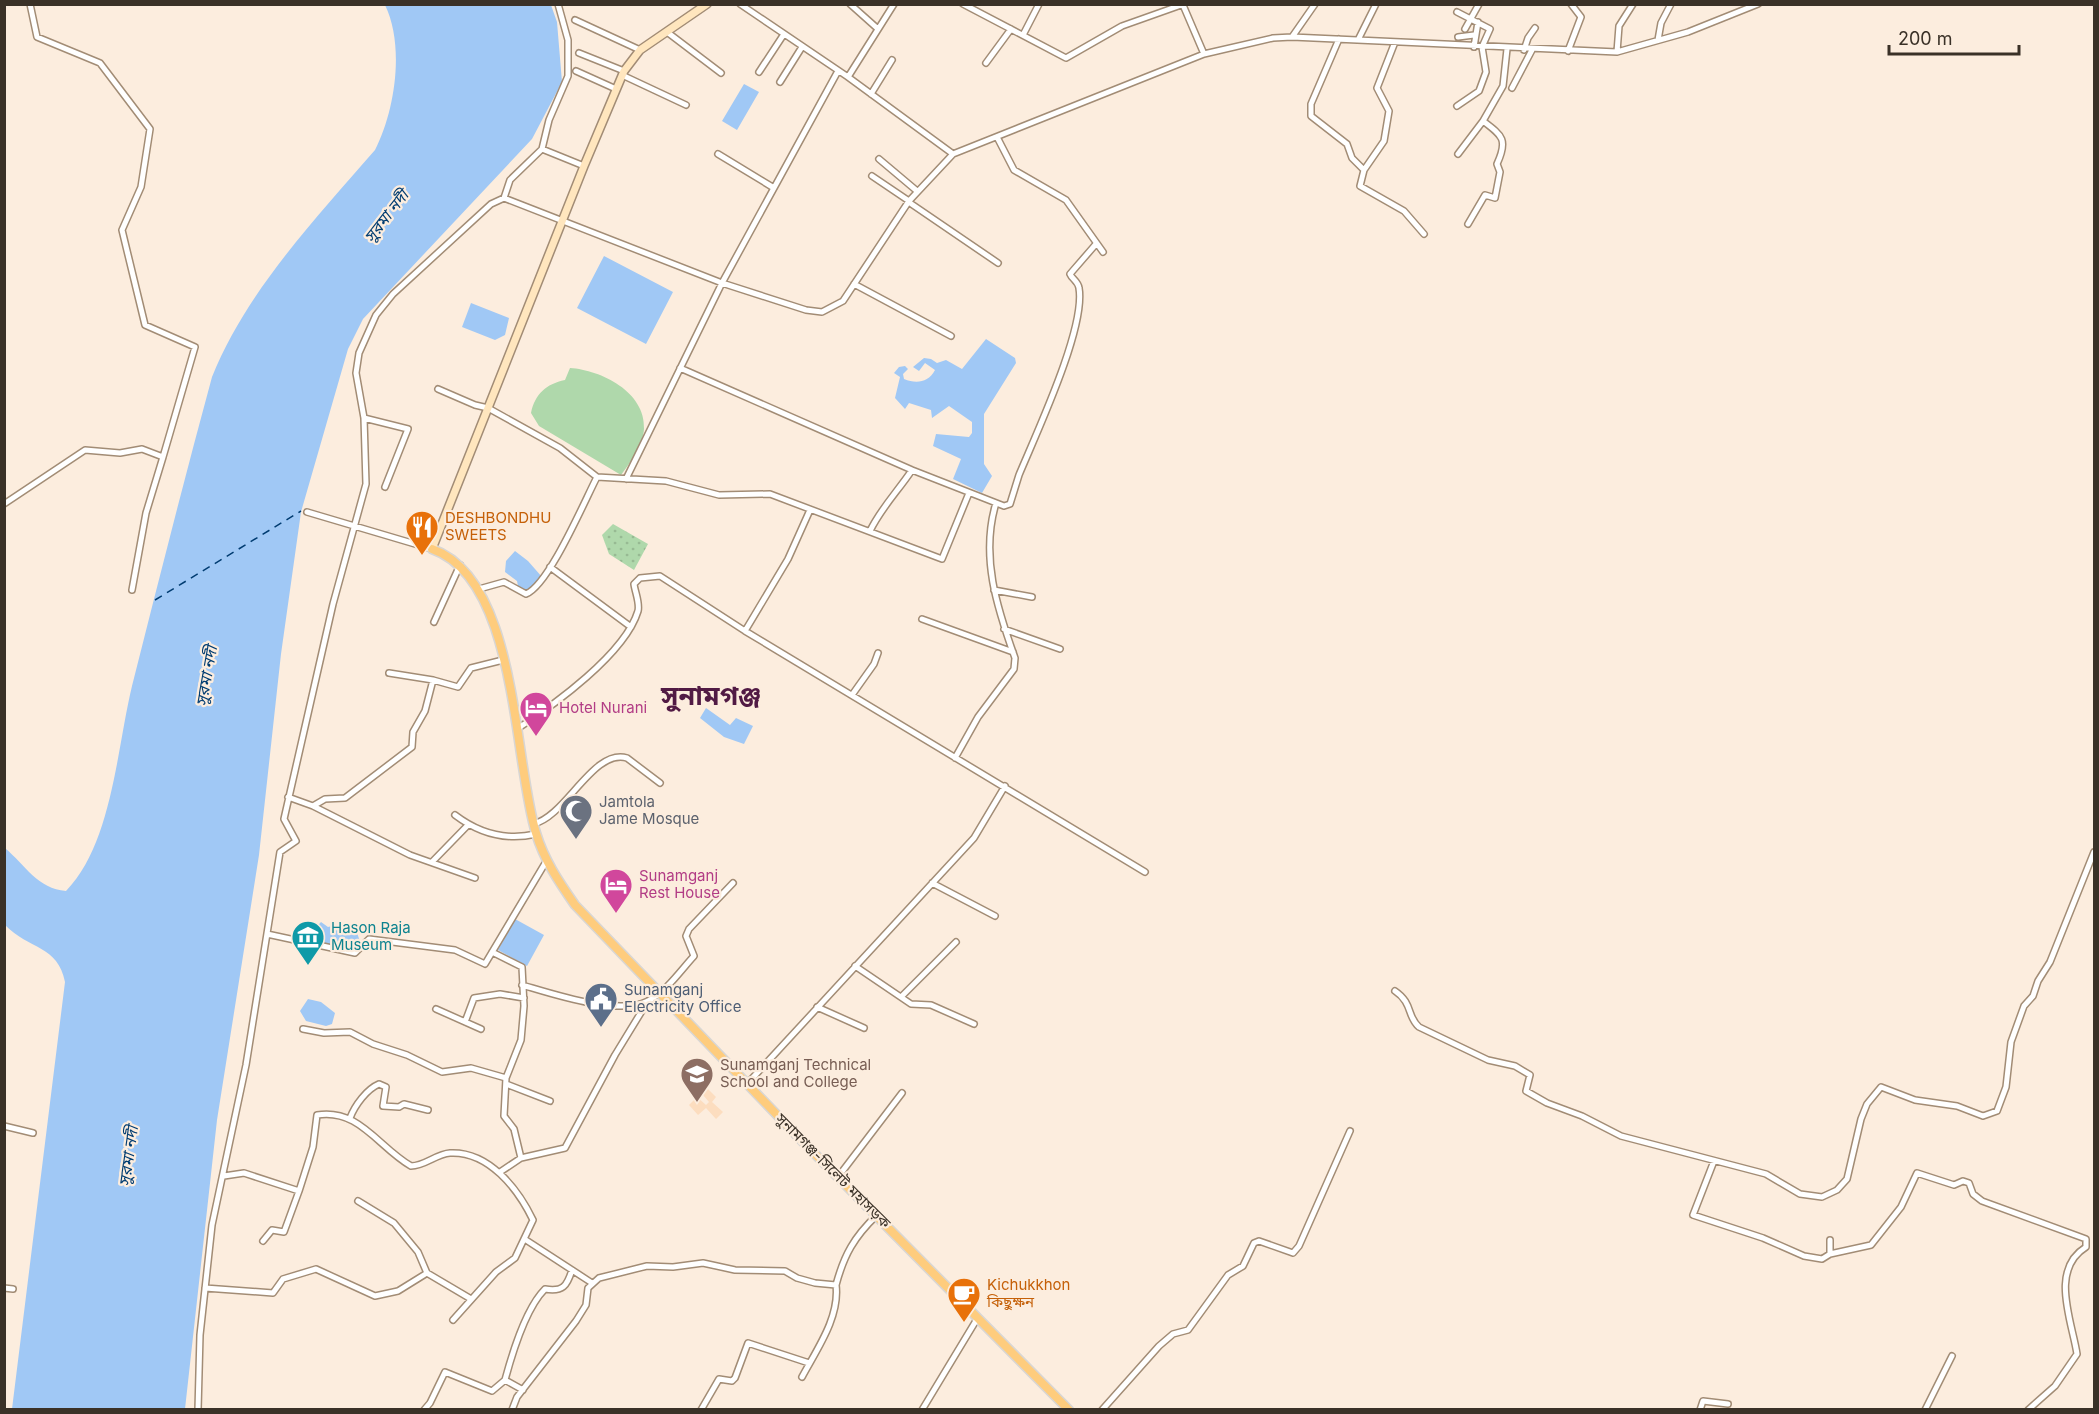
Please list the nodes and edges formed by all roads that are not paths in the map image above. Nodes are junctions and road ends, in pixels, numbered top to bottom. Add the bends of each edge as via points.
1 (30, 4) edge
2 (558, 4) edge
3 (707, 4) edge
4 (740, 4) edge
5 (850, 4) edge
6 (894, 4) edge
7 (963, 4) edge
8 (1039, 4) edge
9 (1315, 4) edge
10 (1376, 4) edge
11 (1571, 4) edge
12 (1633, 4) edge
13 (1671, 4) edge
14 (1758, 4) edge
15 (1183, 5) edge
16 (1477, 5) edge
17 (749, 7) edge
18 (1457, 12) dead end
19 (1471, 19) junction
20 (575, 20) dead end
21 (1478, 22) junction
22 (878, 28) junction
23 (1535, 28) dead end
24 (1011, 29) junction
25 (1465, 29) dead end
26 (667, 32) junction
27 (784, 34) junction
28 (1023, 35) junction
29 (1474, 35) junction
30 (1292, 37) junction
31 (1458, 37) dead end
32 (1340, 39) junction
33 (1358, 40) junction
34 (1658, 40) junction
35 (1395, 42) junction
36 (802, 47) junction
37 (1472, 47) junction
38 (1482, 47) junction
39 (1507, 49) junction
40 (640, 50) junction
41 (1524, 50) junction
42 (1532, 50) junction
43 (1568, 51) junction
44 (1617, 52) junction
45 (579, 53) dead end
46 (1204, 54) junction
47 (892, 60) dead end
48 (986, 63) dead end
49 (576, 71) dead end
50 (838, 71) junction
51 (759, 72) dead end
52 (623, 73) junction
53 (722, 73) dead end
54 (848, 77) junction
55 (780, 82) dead end
56 (1512, 88) dead end
57 (616, 89) junction
58 (871, 94) junction
59 (686, 105) dead end
60 (1457, 106) dead end
61 (1484, 121) junction
62 (997, 137) junction
63 (542, 149) junction
64 (718, 154) dead end
65 (953, 154) junction
66 (1458, 154) dead end
67 (879, 159) dead end
68 (584, 166) junction
69 (1364, 170) junction
70 (872, 176) dead end
71 (774, 188) junction
72 (917, 191) junction
73 (504, 198) junction
74 (909, 202) junction
75 (562, 222) junction
76 (1468, 224) dead end
77 (1424, 234) dead end
78 (1096, 244) junction
79 (1103, 252) dead end
80 (998, 263) dead end
81 (722, 284) junction
82 (854, 284) junction
83 (951, 336) dead end
84 (680, 369) junction
85 (438, 389) dead end
86 (488, 408) junction
87 (364, 418) junction
88 (163, 457) junction
89 (912, 470) junction
90 (597, 477) junction
91 (626, 479) junction
92 (385, 487) dead end
93 (969, 492) junction
94 (996, 503) junction
95 (4, 504) edge
96 (810, 510) junction
97 (307, 512) dead end
98 (356, 526) junction
99 (870, 531) junction
100 (432, 549) junction
101 (460, 565) junction
102 (550, 567) junction
103 (479, 589) junction
104 (132, 590) dead end
105 (994, 590) junction
106 (1032, 597) dead end
107 (922, 619) dead end
108 (434, 622) dead end
109 (631, 627) junction
110 (1004, 629) junction
111 (744, 631) junction
112 (1060, 650) dead end
113 (878, 652) dead end
114 (1013, 652) junction
115 (503, 660) junction
116 (388, 673) dead end
117 (433, 680) junction
118 (852, 695) junction
119 (517, 729) junction
120 (955, 758) junction
121 (660, 783) dead end
122 (1005, 786) junction
123 (288, 797) junction
124 (313, 806) junction
125 (455, 815) dead end
126 (468, 825) junction
127 (533, 825) junction
128 (536, 834) junction
129 (2094, 852) edge
130 (546, 860) junction
131 (432, 862) junction
132 (1146, 872) dead end
133 (475, 878) dead end
134 (733, 883) dead end
135 (932, 883) junction
136 (995, 916) dead end
137 (267, 934) junction
138 (956, 942) dead end
139 (492, 952) junction
140 (855, 966) junction
141 (522, 985) junction
142 (1395, 991) dead end
143 (659, 993) junction
144 (524, 998) junction
145 (901, 998) junction
146 (648, 1001) junction
147 (817, 1007) junction
148 (436, 1009) dead end
149 (465, 1022) junction
150 (974, 1023) dead end
151 (864, 1028) dead end
152 (303, 1029) dead end
153 (481, 1029) dead end
154 (506, 1081) junction
155 (747, 1084) junction
156 (902, 1093) dead end
157 (549, 1101) dead end
158 (428, 1110) dead end
159 (351, 1118) junction
160 (4, 1126) edge
161 (1350, 1131) dead end
162 (33, 1133) dead end
163 (521, 1158) junction
164 (1714, 1161) junction
165 (500, 1173) junction
166 (224, 1176) junction
167 (838, 1177) junction
168 (299, 1191) junction
169 (358, 1201) dead end
170 (877, 1215) junction
171 (526, 1239) junction
172 (1830, 1240) dead end
173 (263, 1241) dead end
174 (1830, 1254) junction
175 (572, 1270) junction
176 (427, 1273) junction
177 (592, 1283) junction
178 (836, 1285) junction
179 (4, 1288) edge
180 (205, 1288) junction
181 (13, 1289) dead end
182 (471, 1299) junction
183 (977, 1319) junction
184 (453, 1320) dead end
185 (1952, 1356) dead end
186 (809, 1364) junction
187 (802, 1377) dead end
188 (505, 1380) junction
189 (523, 1390) junction
190 (1728, 1404) dead end
191 (198, 1410) edge
192 (424, 1410) edge
193 (512, 1410) edge
194 (701, 1410) edge
195 (922, 1410) edge
196 (1069, 1410) edge
197 (1102, 1410) edge
198 (1700, 1410) edge
199 (1925, 1410) edge
200 (2028, 1410) edge

1 - 88 street via 37,37 100,63 150,129 141,187 122,230 145,325 195,346
2 - 63 street via 568,40 568,76 549,120
3 - 26 main road
4 - 17 street
5 - 22 street
6 - 22 street
7 - 24 street
8 - 28 street
9 - 30 street
10 - 33 street
11 - 43 street via 1581,17
12 - 44 street via 1619,26
13 - 34 street
14 - 34 street
15 - 28 street via 1122,26 1070,57
15 - 46 street
16 - 19 street
17 - 27 street
18 - 19 street
19 - 21 street
19 - 25 street
20 - 40 street
21 - 29 street
21 - 38 street via 1490,29
22 - 54 street
23 - 41 street
24 - 28 street
24 - 48 street
26 - 40 main road
26 - 53 street
27 - 36 street
27 - 51 street
29 - 31 street
29 - 37 street
30 - 32 street
30 - 46 street
32 - 33 street
32 - 69 street via 1309,111 1347,144 1352,158
33 - 35 street
34 - 44 street
35 - 37 street
35 - 69 street via 1377,88 1389,111 1384,141
36 - 50 street
36 - 55 street
37 - 38 street
38 - 39 street
38 - 60 street via 1486,72 1479,92
39 - 41 street
39 - 61 street via 1503,86
40 - 52 main road
41 - 42 street
42 - 43 street
42 - 56 street
43 - 44 street
45 - 52 street
46 - 62 street
47 - 58 street
49 - 57 street
50 - 54 street
50 - 71 street
52 - 57 main road
52 - 59 street
54 - 58 street
57 - 68 main road
58 - 65 street
61 - 66 street
61 - 76 street via 1501,134 1504,149 1497,164 1500,172 1495,198 1485,195
62 - 65 street
62 - 78 street via 1014,170 1066,200
63 - 68 street
63 - 73 street via 510,180
64 - 71 street
65 - 72 street
67 - 72 street
68 - 75 main road
69 - 77 street via 1360,186 1404,211
70 - 74 street
71 - 81 street
72 - 74 street
73 - 75 street
73 - 87 street via 491,204 393,294 376,315 359,353 357,373
74 - 80 street
74 - 82 street
75 - 81 street
75 - 86 main road
78 - 79 street
78 - 94 street via 1070,274 1078,285 1078,317 1014,498 1004,506
81 - 82 street via 822,312 843,301
81 - 84 street
82 - 83 street
84 - 89 street
84 - 91 street
85 - 86 street
86 - 90 street via 560,448
86 - 100 main road
87 - 92 street via 408,429
87 - 98 street via 366,484
88 - 95 street via 142,449 120,453 85,450
88 - 104 street via 146,513
89 - 93 street
89 - 99 street via 891,502 879,512
90 - 91 street
90 - 102 street
91 - 96 street via 666,481 719,495 770,494
93 - 94 street
93 - 99 street via 942,559
94 - 105 street via 990,576
96 - 99 street
96 - 111 street via 788,560
97 - 98 street
98 - 100 street
98 - 123 street via 333,604
100 - 101 main road, সুনামগঞ্জ-সিলেট মহাসড়ক
101 - 103 main road, সুনামগঞ্জ-সিলেট মহাসড়ক
101 - 108 street
102 - 103 street via 529,594 504,582
102 - 109 street
103 - 115 main road, সুনামগঞ্জ-সিলেট মহাসড়ক
105 - 106 street
105 - 110 street
107 - 114 street
109 - 111 street via 639,608 634,584 640,578 660,576
109 - 119 street via 626,637 577,685
110 - 112 street
110 - 114 street
111 - 118 street
113 - 118 street
114 - 120 street via 1014,669 978,717
115 - 117 street via 471,668 458,687
115 - 119 main road, সুনামগঞ্জ-সিলেট মহাসড়ক
116 - 117 street
117 - 124 street via 425,711 413,732 412,747 345,798 325,799
118 - 120 street
119 - 127 main road, সুনামগঞ্জ-সিলেট মহাসড়ক
120 - 122 street
121 - 127 street via 627,758 619,757 593,771 548,820
122 - 132 street
122 - 135 street via 974,838
123 - 124 street
123 - 137 street via 284,819 296,841 279,852
124 - 131 street via 410,855
125 - 126 street
126 - 128 street via 503,838
126 - 131 street
127 - 128 main road, সুনামগঞ্জ-সিলেট মহাসড়ক
128 - 130 main road, সুনামগঞ্জ-সিলেট মহাসড়ক
129 - 164 street via 2050,962 2024,1006 2011,1042 2006,1087 1997,1111 1983,1116 1957,1106 1915,1100 1881,1087 1861,1119 1847,1179 1837,1190 1822,1197 1800,1194 1766,1174
130 - 139 street
130 - 143 main road, সুনামগঞ্জ-সিলেট মহাসড়ক via 575,905
131 - 133 street
134 - 143 street via 689,928 686,936 694,956
135 - 136 street
135 - 140 street
137 - 139 street via 355,953 369,939 455,950 485,963
137 - 166 street
138 - 145 street
139 - 141 street via 522,967
140 - 145 street
140 - 147 street
141 - 144 street
141 - 146 street via 583,1002 630,1005
142 - 164 street via 1409,1005 1413,1023 1419,1027 1530,1075 1525,1088 1537,1099 1621,1136
143 - 146 street
143 - 155 main road, সুনামগঞ্জ-সিলেট মহাসড়ক
144 - 149 street via 500,994 474,998
144 - 154 street via 521,1040
145 - 150 street
146 - 163 street via 565,1148
147 - 151 street
147 - 155 street
148 - 149 street
149 - 153 street
152 - 154 street via 350,1032 442,1072 471,1068
154 - 157 street
154 - 163 street via 504,1116 514,1129
155 - 167 main road, সুনামগঞ্জ-সিলেট মহাসড়ক
156 - 167 street
158 - 159 street via 404,1104 382,1106 386,1087 379,1084 371,1087
159 - 165 street via 411,1166 451,1153 471,1155
159 - 168 street via 317,1115 313,1147
160 - 162 street
161 - 197 street via 1293,1253 1259,1241 1254,1243 1243,1266 1228,1275 1188,1330 1173,1334 1159,1346
163 - 165 street
164 - 174 street via 1693,1215 1804,1256 1821,1259
165 - 171 street via 533,1218
166 - 168 street via 244,1173
166 - 180 street via 212,1225
167 - 170 main road, সুনামগঞ্জ-সিলেট মহাসড়ক
168 - 173 street via 284,1232 272,1230
169 - 176 street via 394,1224 418,1252
170 - 178 street via 851,1243
170 - 183 main road, সুনামগঞ্জ-সিলেট মহাসড়ক
171 - 175 street
171 - 182 street via 515,1258
172 - 174 street
174 - 200 street via 1871,1245 1901,1207 1917,1173 1954,1185 1963,1180 1982,1201 2086,1239 2086,1246 2070,1263 2066,1279 2068,1316 2078,1354 2055,1386
175 - 177 street
175 - 188 street via 567,1285 558,1291 545,1289 537,1297 512,1349
176 - 180 street via 398,1291 375,1296 316,1269 284,1279 273,1293
176 - 182 street
177 - 178 street via 647,1266 703,1263 735,1270 785,1271 815,1283
177 - 189 street via 586,1305 576,1321
178 - 186 street via 838,1300 833,1315
179 - 181 street
180 - 191 street
182 - 184 street
183 - 195 street
183 - 196 main road, সুনামগঞ্জ-সিলেট মহাসড়ক
185 - 199 street
186 - 187 street
186 - 194 street via 748,1343 735,1378 719,1379
188 - 189 street
188 - 192 street via 492,1391 445,1372
189 - 193 street
190 - 198 street via 1704,1401

